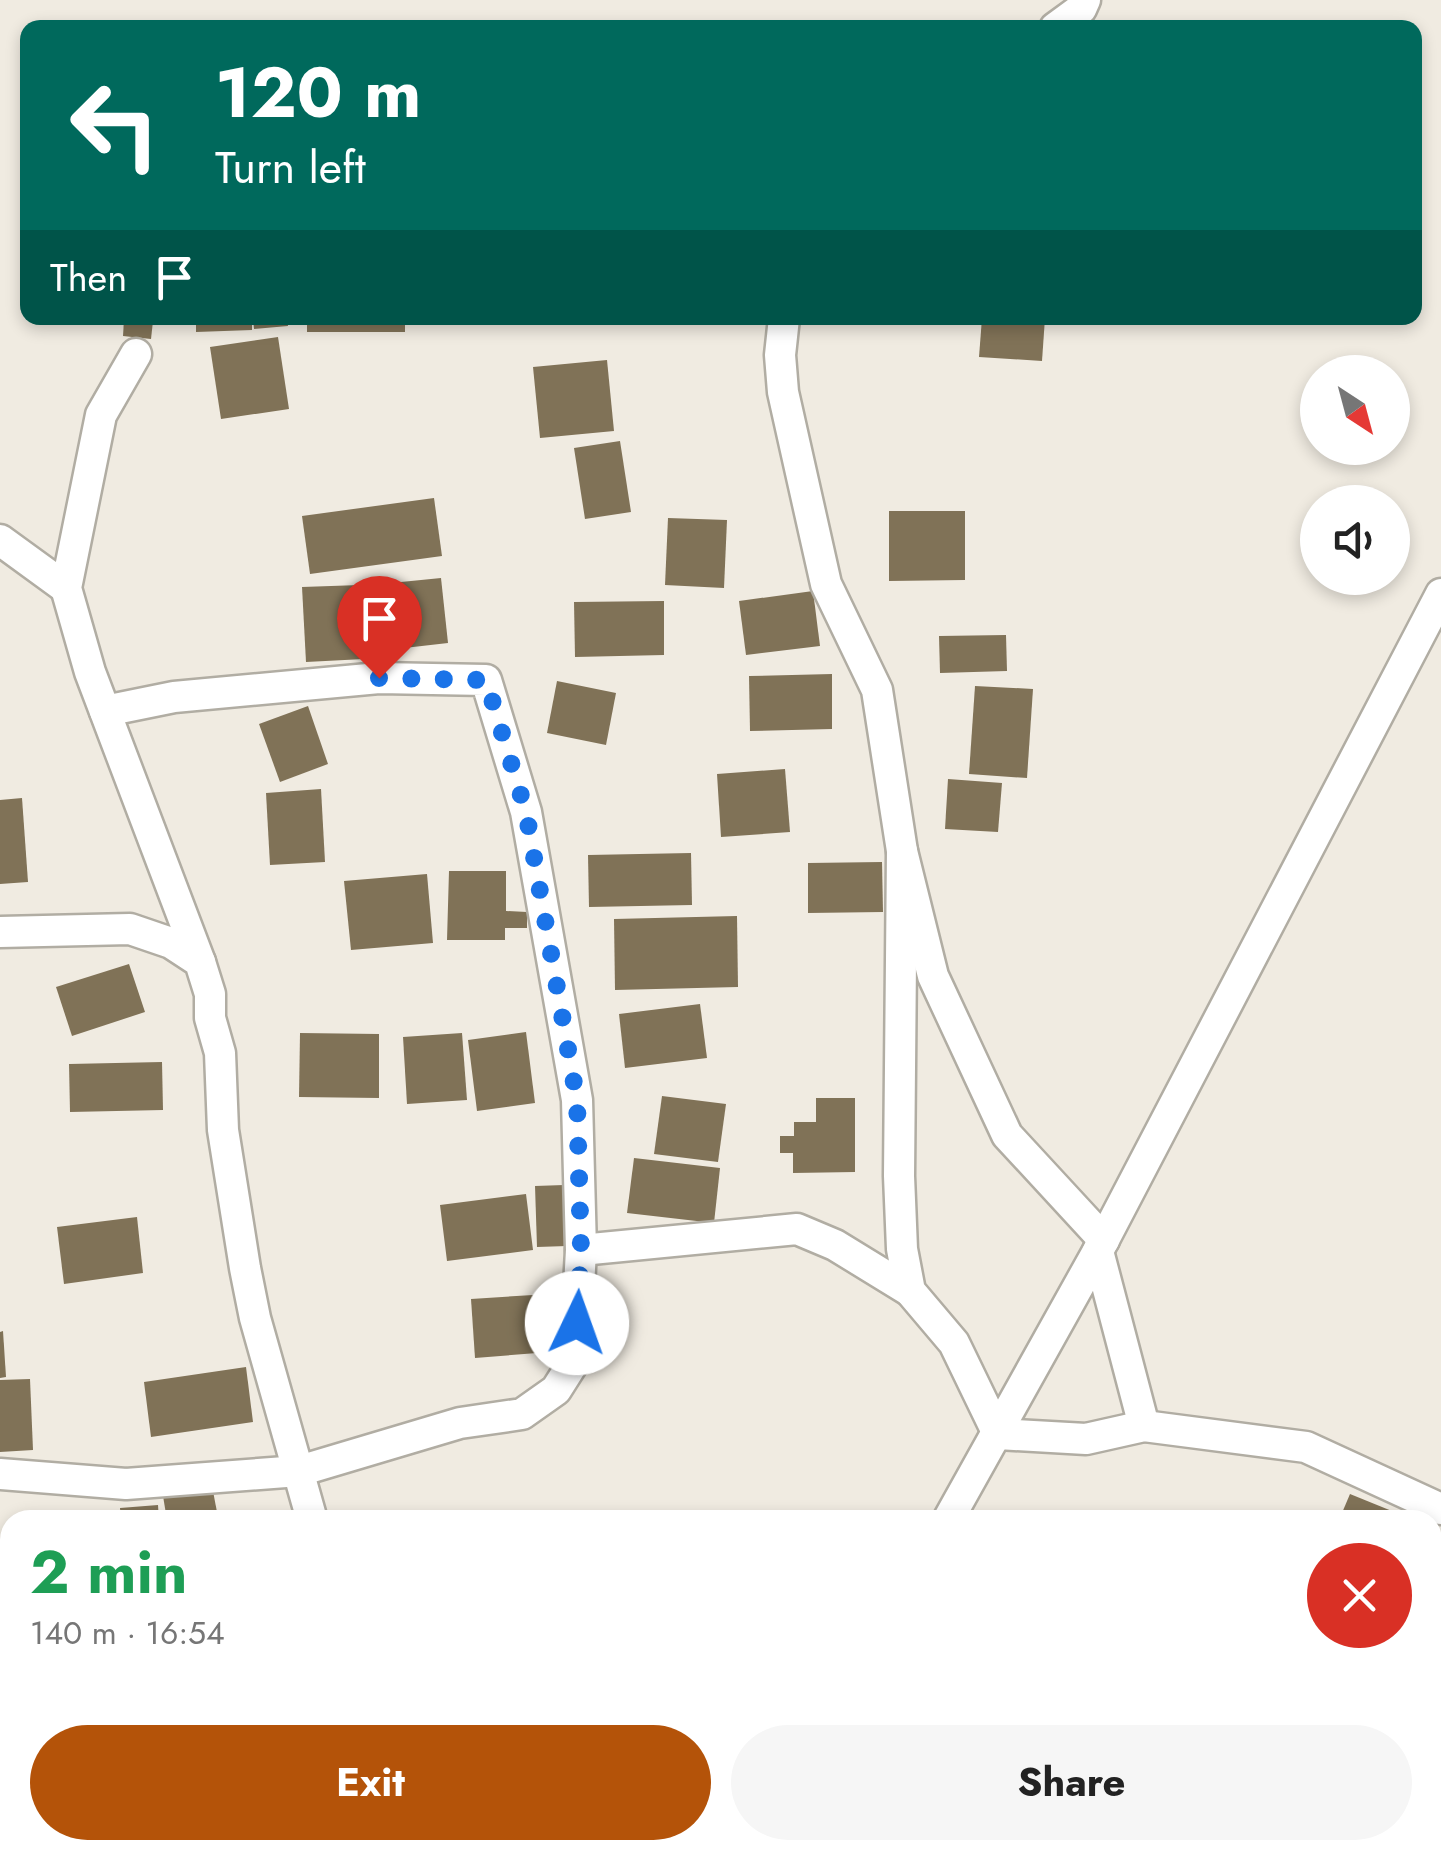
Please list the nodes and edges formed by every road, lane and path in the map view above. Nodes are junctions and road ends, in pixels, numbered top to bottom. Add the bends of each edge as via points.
1 (1085, 0) edge
2 (1066, 20) edge
3 (783, 325) edge
4 (136, 354) dead end
5 (0, 540) edge
6 (66, 588) junction
7 (1441, 594) edge
8 (105, 712) junction
9 (902, 851) junction
10 (0, 932) edge
11 (200, 962) junction
12 (1101, 1246) junction
13 (581, 1250) junction
14 (910, 1291) junction
15 (1144, 1426) junction
16 (998, 1434) junction
17 (299, 1471) junction
18 (0, 1474) edge
19 (1441, 1509) edge
20 (309, 1510) edge
21 (954, 1510) edge

1 - 2 street
3 - 9 street via 788,411 826,584 877,690
4 - 6 street via 100,416
5 - 6 street
6 - 8 street
7 - 12 street
8 - 11 street
8 - 13 street via 174,697 379,678 486,680 526,812 577,1100
9 - 12 street via 934,976 1007,1135
9 - 14 street via 899,1176
10 - 11 street via 130,929
11 - 17 street via 220,1053 223,1130 245,1268
12 - 15 street
12 - 16 street
13 - 14 street via 797,1229
13 - 17 street via 574,1360 556,1390 522,1414 460,1423
14 - 16 street via 954,1343
15 - 16 street via 1086,1439
15 - 19 street via 1306,1447
16 - 21 street
17 - 18 street via 126,1484
17 - 20 street

